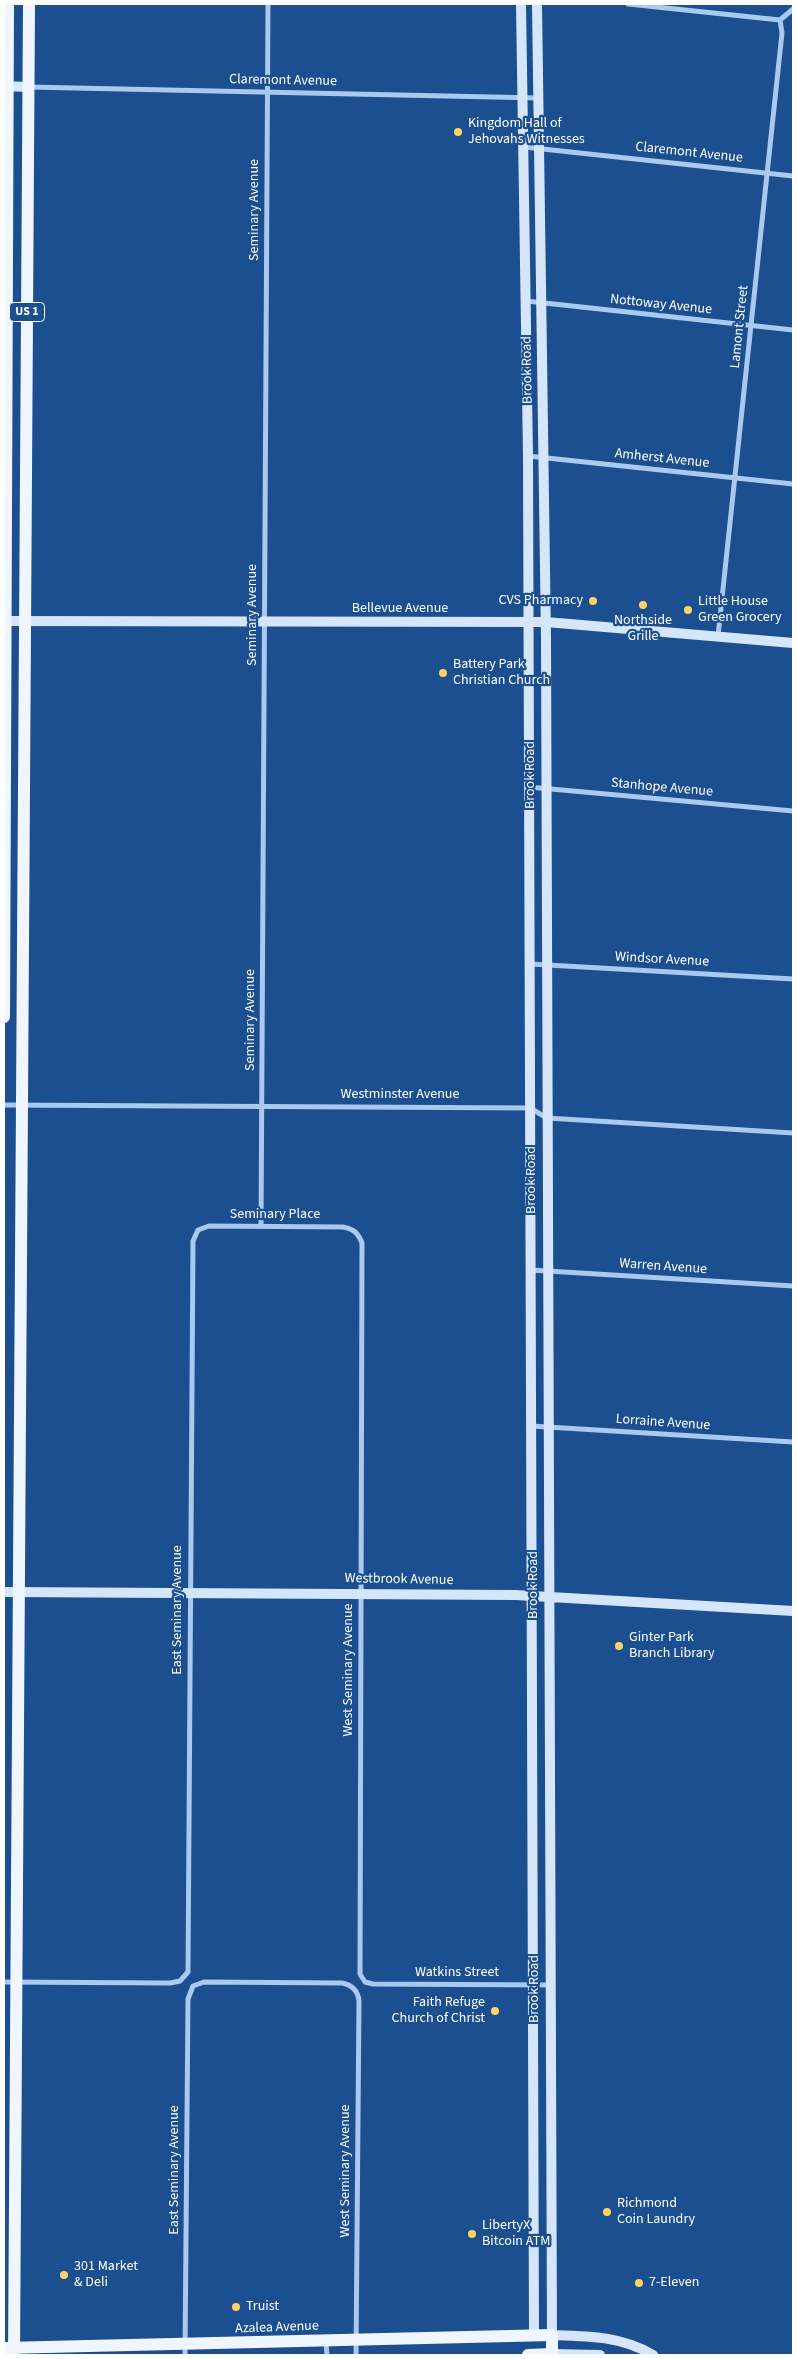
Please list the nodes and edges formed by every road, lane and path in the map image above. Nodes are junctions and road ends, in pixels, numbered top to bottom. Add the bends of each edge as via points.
1 (8, 4) edge
2 (29, 4) edge
3 (268, 4) edge
4 (521, 4) edge
5 (537, 4) edge
6 (628, 4) edge
7 (793, 9) edge
8 (780, 20) junction
9 (6, 86) edge
10 (28, 87) junction
11 (267, 92) junction
12 (522, 98) junction
13 (539, 98) junction
14 (523, 147) junction
15 (539, 148) junction
16 (768, 173) junction
17 (793, 176) edge
18 (526, 301) junction
19 (542, 303) junction
20 (751, 325) junction
21 (793, 330) edge
22 (528, 456) junction
23 (544, 458) junction
24 (736, 478) junction
25 (793, 484) edge
26 (5, 621) junction
27 (25, 621) junction
28 (264, 622) junction
29 (528, 622) junction
30 (546, 622) junction
31 (718, 636) junction
32 (793, 643) edge
33 (529, 787) junction
34 (546, 789) junction
35 (793, 811) edge
36 (530, 964) junction
37 (547, 964) junction
38 (793, 979) edge
39 (4, 1017) edge
40 (4, 1105) edge
41 (21, 1105) junction
42 (262, 1107) junction
43 (530, 1108) junction
44 (547, 1118) junction
45 (793, 1133) edge
46 (261, 1226) junction
47 (360, 1237) joint
48 (193, 1241) joint
49 (531, 1270) junction
50 (548, 1271) junction
51 (793, 1286) edge
52 (530, 1426) junction
53 (548, 1427) junction
54 (793, 1442) edge
55 (4, 1592) edge
56 (17, 1592) junction
57 (189, 1593) junction
58 (360, 1593) junction
59 (531, 1596) junction
60 (549, 1596) junction
61 (793, 1611) edge
62 (9, 1982) edge
63 (365, 1982) joint
64 (532, 1985) junction
65 (550, 1985) junction
66 (193, 1986) joint
67 (534, 2335) junction
68 (552, 2335) junction
69 (356, 2340) junction
70 (326, 2341) junction
71 (185, 2350) edge
72 (10, 2351) edge
73 (327, 2355) edge
74 (356, 2355) edge
75 (528, 2355) edge
76 (534, 2355) edge
77 (552, 2355) edge
78 (600, 2355) edge
79 (653, 2355) edge

1 - 9 main road, US 1
2 - 10 main road, US 1
3 - 11 street, Seminary Avenue
4 - 12 main road, Brook Road
5 - 13 main road, Brook Road
6 - 8 street
7 - 8 street
8 - 16 street, Lamont Street via 782,33
9 - 10 main road
9 - 26 main road, US 1
10 - 11 street, Claremont Avenue
10 - 27 main road, US 1
11 - 12 street, Claremont Avenue
11 - 28 street, Seminary Avenue
12 - 13 street, Claremont Avenue
12 - 14 main road, Brook Road
13 - 15 main road, Brook Road
14 - 15 street, Claremont Avenue
14 - 18 main road, Brook Road
15 - 16 street, Claremont Avenue
15 - 19 main road, Brook Road
16 - 17 street, Claremont Avenue
16 - 20 street, Lamont Street
18 - 19 street, Nottoway Avenue
18 - 22 main road, Brook Road
19 - 20 street, Nottoway Avenue
19 - 23 main road, Brook Road
20 - 21 street, Nottoway Avenue
20 - 24 street, Lamont Street
22 - 23 street, Amherst Avenue
22 - 29 main road, Brook Road
23 - 24 street, Amherst Avenue
23 - 30 main road, Brook Road
24 - 25 street, Amherst Avenue
24 - 31 street, Lamont Street
26 - 27 main road, Bellevue Avenue
26 - 39 main road, US 1
27 - 28 main road, Bellevue Avenue
27 - 41 main road, US 1
28 - 29 main road, Bellevue Avenue
28 - 42 street, Seminary Avenue
29 - 30 main road, Bellevue Avenue
29 - 33 main road, Brook Road
30 - 31 main road, Bellevue Avenue
30 - 34 main road, Brook Road
31 - 32 main road, Bellevue Avenue
33 - 34 street, Stanhope Avenue
33 - 36 main road, Brook Road
34 - 35 street, Stanhope Avenue
34 - 37 main road, Brook Road
36 - 37 street, Windsor Avenue
36 - 43 main road, Brook Road
37 - 38 street, Windsor Avenue
37 - 44 main road, Brook Road
40 - 41 street, Westminster Avenue
41 - 42 street, Westminster Avenue
41 - 56 main road, US 1
42 - 43 street, Westminster Avenue
42 - 46 street, Seminary Avenue
43 - 44 street
43 - 49 main road, Brook Road
44 - 45 street
44 - 50 main road, Brook Road
46 - 47 street, Seminary Place via 352,1228
46 - 48 street, Seminary Place via 209,1226 198,1230
47 - 58 street, West Seminary Avenue
48 - 57 street, East Seminary Avenue
49 - 50 street, Warren Avenue
49 - 52 main road, Brook Road
50 - 51 street, Warren Avenue
50 - 53 main road, Brook Road
52 - 53 street, Lorraine Avenue
52 - 59 main road, Brook Road
53 - 54 street, Lorraine Avenue
53 - 60 main road, Brook Road
55 - 56 main road, Westbrook Avenue
56 - 57 main road, Westbrook Avenue
56 - 62 main road, US 1
57 - 58 main road, Westbrook Avenue
57 - 62 street, East Seminary Avenue via 188,1967 184,1979 170,1983
58 - 59 main road, Westbrook Avenue
58 - 63 street, West Seminary Avenue via 359,1970
59 - 60 main road, Westbrook Avenue
59 - 64 main road, Brook Road
60 - 61 main road, Westbrook Avenue
60 - 65 main road, Brook Road
62 - 72 main road, US 1
63 - 64 street, Watkins Street
64 - 65 street, Watkins Street
64 - 67 main road, Brook Road
65 - 68 main road, Brook Road
66 - 69 street, West Seminary Avenue via 204,1982 342,1983 354,1989 359,2001
66 - 71 street, East Seminary Avenue via 188,1999
67 - 68 main road, Azalea Avenue / US 1
67 - 69 main road, Azalea Avenue / US 1
67 - 76 main road, Brook Road
68 - 77 main road, Brook Road
68 - 79 main road via 614,2340
69 - 70 main road, Azalea Avenue / US 1
69 - 74 street, West Seminary Avenue
70 - 71 main road, Azalea Avenue / US 1
70 - 73 street
71 - 72 main road, Azalea Avenue / US 1
75 - 76 main road
76 - 77 main road
77 - 78 main road

